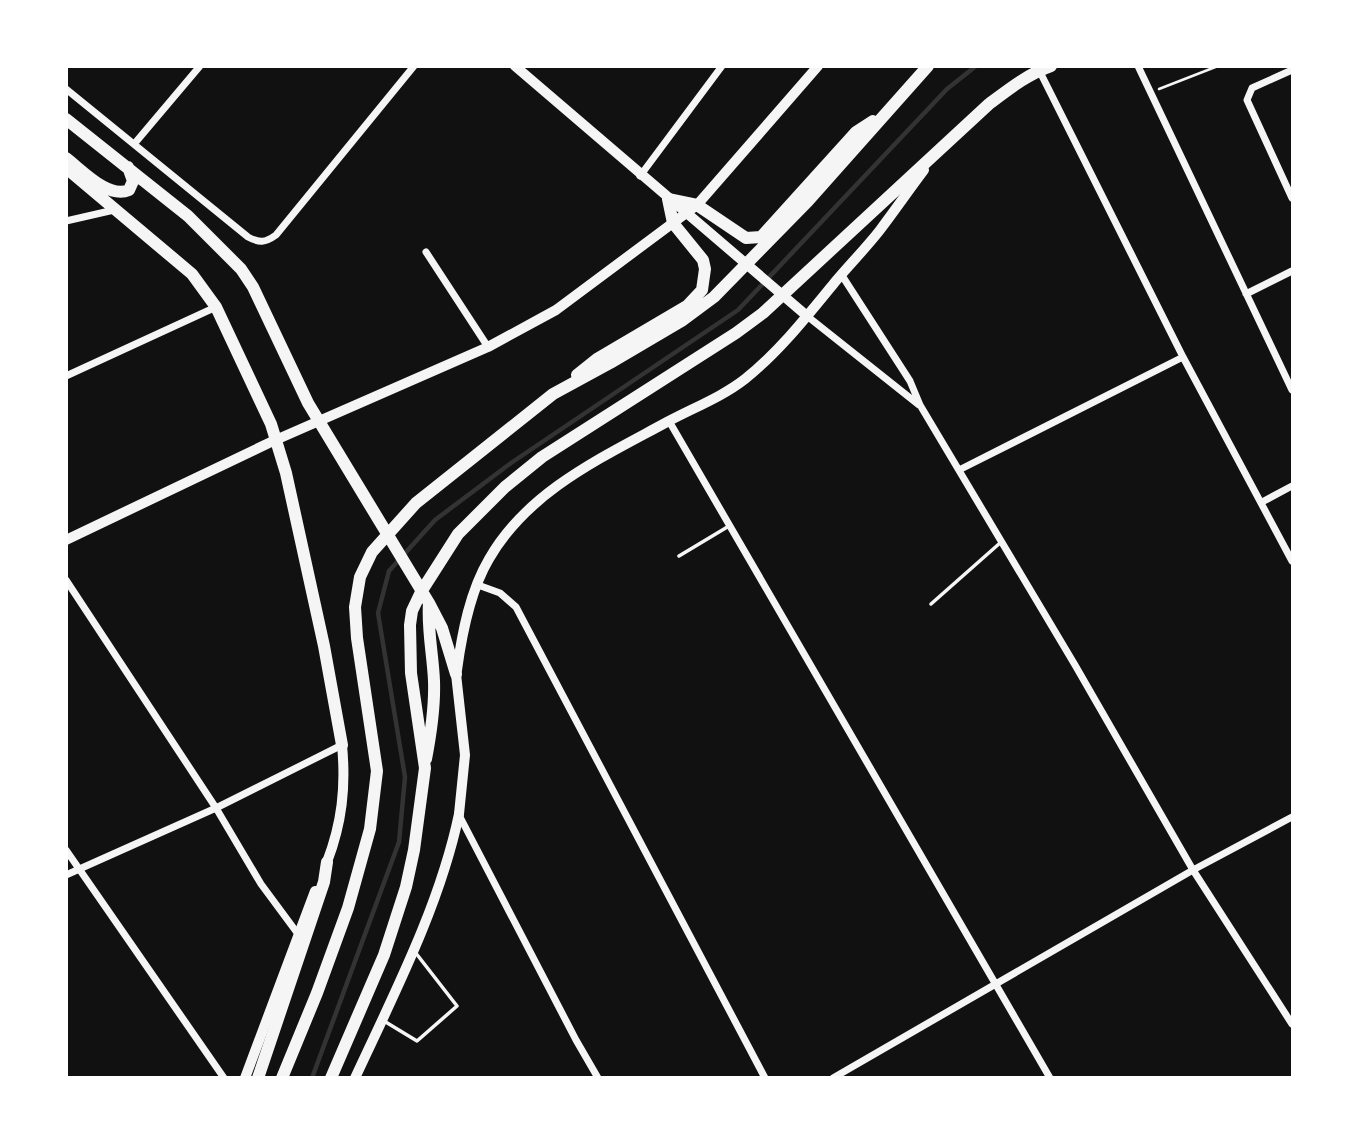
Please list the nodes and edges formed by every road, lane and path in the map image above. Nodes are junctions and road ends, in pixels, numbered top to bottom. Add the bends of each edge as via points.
1 (200, 66) edge
2 (414, 66) edge
3 (515, 66) edge
4 (722, 66) edge
5 (818, 66) edge
6 (928, 66) edge
7 (1138, 66) edge
8 (1218, 66) edge
9 (1045, 68) edge
10 (1293, 70) edge
11 (66, 89) edge
12 (1150, 92) junction
13 (885, 114) junction
14 (66, 119) edge
15 (135, 143) junction
16 (937, 153) junction
17 (66, 158) edge
18 (127, 167) junction
19 (66, 168) edge
20 (640, 176) junction
21 (1293, 198) edge
22 (668, 199) junction
23 (696, 205) junction
24 (115, 210) junction
25 (686, 214) junction
26 (66, 221) edge
27 (673, 223) junction
28 (426, 252) dead end
29 (1293, 271) edge
30 (841, 274) junction
31 (1246, 294) junction
32 (216, 307) junction
33 (804, 313) junction
34 (488, 347) junction
35 (1183, 357) junction
36 (66, 376) edge
37 (1293, 390) edge
38 (553, 394) junction
39 (920, 405) junction
40 (669, 421) junction
41 (960, 470) junction
42 (1293, 486) edge
43 (1262, 502) junction
44 (729, 526) junction
45 (66, 540) edge
46 (1002, 542) junction
47 (679, 556) dead end
48 (1293, 562) edge
49 (66, 580) edge
50 (478, 585) junction
51 (428, 601) junction
52 (930, 604) dead end
53 (456, 674) junction
54 (342, 745) junction
55 (425, 768) junction
56 (216, 808) junction
57 (458, 814) junction
58 (1293, 817) edge
59 (66, 849) edge
60 (327, 862) junction
61 (79, 869) junction
62 (1193, 870) junction
63 (66, 875) edge
64 (298, 934) junction
65 (412, 949) junction
66 (995, 985) junction
67 (382, 1020) junction
68 (1293, 1024) edge
69 (224, 1077) edge
70 (245, 1077) edge
71 (258, 1077) edge
72 (282, 1077) edge
73 (331, 1077) edge
74 (355, 1077) edge
75 (598, 1077) edge
76 (765, 1077) edge
77 (833, 1077) edge
78 (1050, 1077) edge

1 - 15 street
2 - 15 street via 268,241 248,237
3 - 20 street
4 - 20 street
5 - 23 street
6 - 13 main road
7 - 12 street
8 - 12 path
9 - 16 main road via 989,104
9 - 35 street
10 - 21 street via 1252,88 1247,95 1247,105
11 - 15 street
12 - 31 street
13 - 23 main road via 856,132 761,237 736,233
13 - 38 main road via 714,297 683,320
14 - 18 main road
16 - 30 street
16 - 55 main road via 763,313 542,457 458,534 421,592 410,625 411,673
17 - 18 main road via 120,194 130,190 133,181
18 - 51 main road via 188,216 241,269 307,403
19 - 24 main road
20 - 22 street
22 - 23 main road
22 - 25 street
22 - 27 main road
23 - 25 street
24 - 26 street
24 - 32 main road via 192,274
25 - 27 street
25 - 33 street
27 - 34 street via 556,310
27 - 38 main road via 702,260 705,276 699,295 597,359
28 - 34 street
29 - 31 street
30 - 33 street
30 - 39 street via 910,381
31 - 37 street
32 - 36 street
32 - 54 main road via 271,424 286,473
33 - 39 street
33 - 40 street via 744,380
34 - 45 street via 271,442
35 - 41 street
35 - 43 street
38 - 72 main road via 416,503 372,552 360,577 355,607 357,638 377,771 370,829 348,908
39 - 41 street
40 - 44 street
40 - 50 street via 549,490 506,533
41 - 46 street
42 - 43 street
43 - 48 street
44 - 47 lane
44 - 66 street
46 - 52 lane
46 - 62 street
49 - 56 street
50 - 53 street via 463,630
50 - 76 street via 500,593 516,607
51 - 53 main road
51 - 55 main road via 434,711
53 - 57 main road via 465,755
54 - 56 street
54 - 60 main road via 345,773 340,822
55 - 73 main road via 406,887 384,955
56 - 61 street
56 - 64 street via 261,884
57 - 65 street via 451,852
57 - 75 street
58 - 62 street
59 - 61 street
60 - 64 street
60 - 71 main road
61 - 63 street
61 - 69 street
62 - 66 street
62 - 68 street
64 - 70 street
65 - 67 street
65 - 67 lane via 457,1006 417,1041
66 - 77 street
66 - 78 street
67 - 74 street

